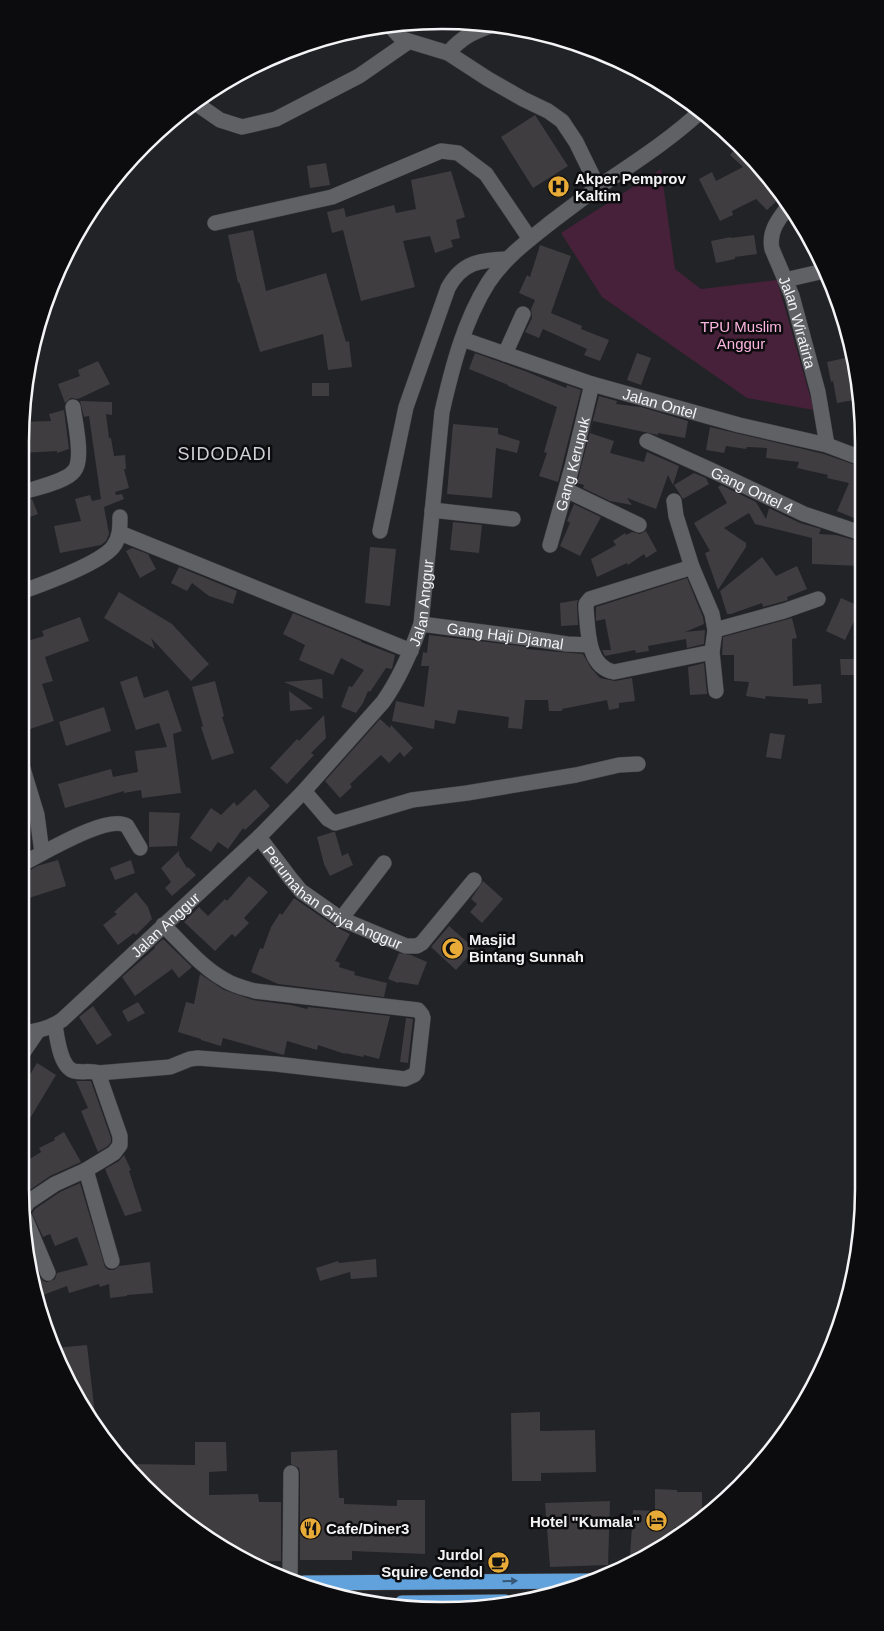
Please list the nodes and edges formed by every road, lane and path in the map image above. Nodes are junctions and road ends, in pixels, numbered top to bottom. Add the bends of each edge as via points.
1 (477, 31) edge
2 (394, 32) edge
3 (408, 42) junction
4 (448, 53) junction
5 (200, 106) edge
6 (696, 115) edge
7 (598, 187) junction
8 (785, 211) edge
9 (215, 223) dead end
10 (530, 238) junction
11 (507, 259) junction
12 (819, 272) edge
13 (785, 280) junction
14 (524, 314) dead end
15 (462, 339) junction
16 (505, 354) junction
17 (592, 384) junction
18 (73, 407) dead end
19 (647, 441) dead end
20 (827, 445) junction
21 (855, 456) edge
22 (29, 489) edge
23 (566, 490) junction
24 (674, 500) dead end
25 (432, 510) junction
26 (120, 517) dead end
27 (513, 519) dead end
28 (639, 525) dead end
29 (380, 531) dead end
30 (855, 531) edge
31 (120, 533) junction
32 (550, 545) dead end
33 (692, 567) junction
34 (29, 589) edge
35 (818, 599) dead end
36 (421, 624) junction
37 (715, 630) junction
38 (590, 645) junction
39 (412, 651) junction
40 (712, 652) junction
41 (716, 691) dead end
42 (638, 764) dead end
43 (29, 789) edge
44 (304, 791) junction
45 (259, 837) junction
46 (140, 848) dead end
47 (42, 853) junction
48 (29, 860) edge
49 (384, 863) dead end
50 (474, 880) dead end
51 (340, 919) junction
52 (163, 925) junction
53 (55, 1025) junction
54 (29, 1032) edge
55 (37, 1032) junction
56 (29, 1044) edge
57 (98, 1072) junction
58 (86, 1170) junction
59 (29, 1201) edge
60 (31, 1233) edge
61 (112, 1261) dead end
62 (48, 1272) dead end
63 (291, 1473) dead end
64 (290, 1573) edge
65 (571, 1581) edge
66 (321, 1584) edge

1 - 4 street via 468,34
2 - 3 street
3 - 4 street
3 - 5 street via 359,76 276,119 242,127 220,120
4 - 7 street via 562,121
6 - 7 street, Jalan Anggur via 653,151
7 - 10 street, Jalan Anggur
8 - 13 street, Jalan Wiratirta via 771,235 772,249
9 - 10 street via 332,197 441,151 458,153 486,174
10 - 11 street, Jalan Anggur
11 - 15 street, Jalan Anggur via 489,283
11 - 29 street via 485,260 464,267 448,288 406,407
12 - 13 street
13 - 20 street, Jalan Wiratirta via 818,392
14 - 16 street
15 - 16 street, Jalan Ontel
15 - 25 street, Jalan Anggur via 442,412
16 - 17 street, Jalan Ontel
17 - 20 street, Jalan Ontel via 739,425
17 - 23 street, Gang Kerupuk
18 - 22 street via 79,451 75,470 62,479
19 - 30 street, Gang Ontel 4 via 804,514
20 - 21 street, Jalan Ontel
23 - 28 street
23 - 32 street, Gang Kerupuk
24 - 33 street
25 - 27 street
25 - 36 street, Jalan Anggur
26 - 31 street
31 - 34 street via 113,546 97,558
31 - 39 street
33 - 37 street via 709,606
33 - 38 street via 590,599 586,608
35 - 37 street
36 - 38 street, Gang Haji Djamal
36 - 39 street, Jalan Anggur
37 - 40 street
38 - 40 street via 603,668 614,672
39 - 44 street, Jalan Anggur via 383,702
40 - 41 street
42 - 44 street via 467,794 412,800 335,823
43 - 47 street via 37,815
44 - 45 street, Jalan Anggur
45 - 51 street, Perumahan Griya Anggur via 301,891
45 - 52 street, Jalan Anggur
46 - 47 street via 127,826 117,822 103,825
47 - 48 street
49 - 51 street
50 - 51 street, Perumahan Griya Anggur via 417,946 406,946
52 - 53 street, Jalan Anggur
52 - 57 street via 214,974 235,985 255,991 418,1010 422,1018 417,1071 405,1079 198,1058 170,1067
53 - 55 street, Jalan Anggur
53 - 57 street via 60,1051 68,1066 74,1071
54 - 55 street, Jalan Anggur
55 - 56 street
57 - 58 street via 121,1141 114,1153
58 - 59 street via 55,1184
58 - 61 street
60 - 62 street
63 - 64 street
66 -> 65 highway

